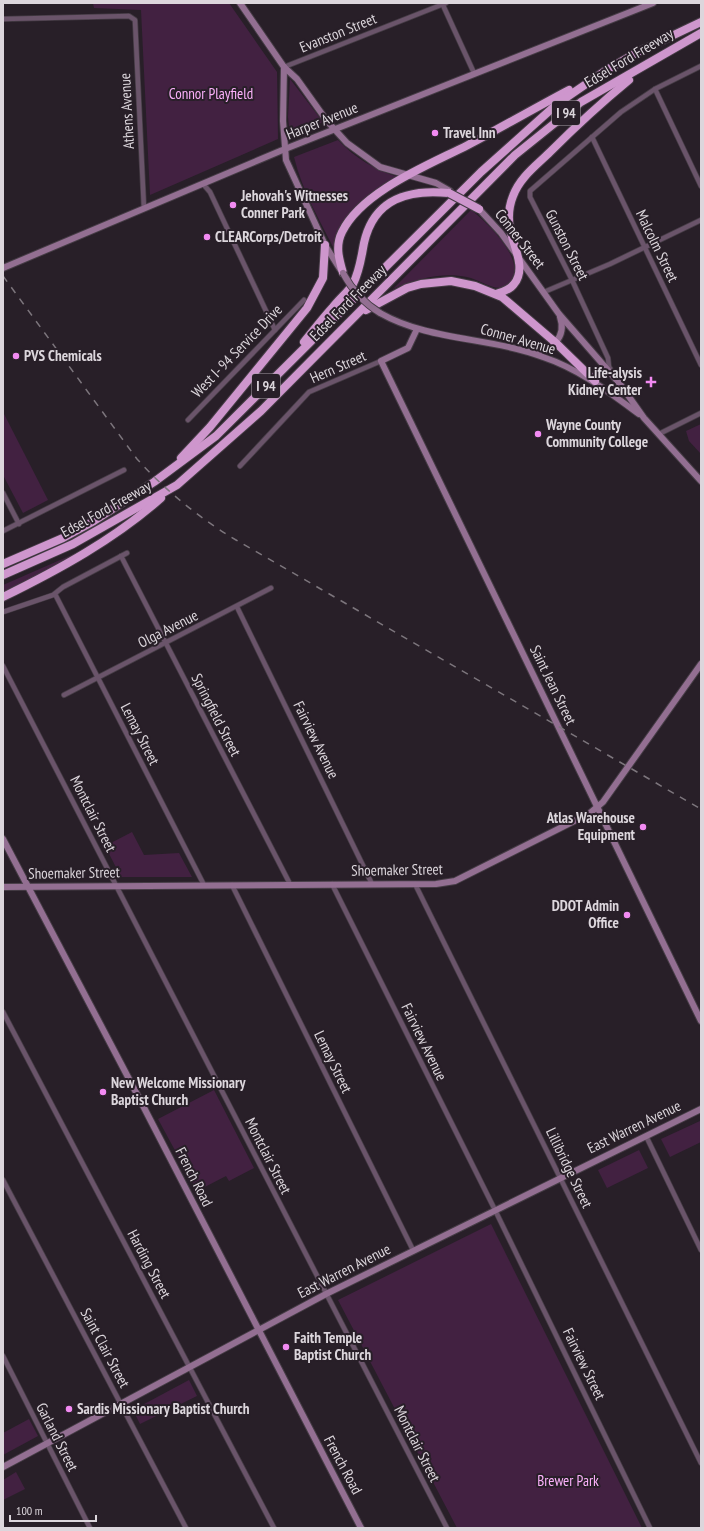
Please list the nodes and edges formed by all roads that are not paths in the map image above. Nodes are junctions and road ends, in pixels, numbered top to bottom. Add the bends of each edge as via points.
1 (240, 3) edge
2 (444, 3) edge
3 (653, 3) edge
4 (3, 19) edge
5 (701, 22) edge
6 (701, 33) edge
7 (647, 66) junction
8 (701, 66) edge
9 (284, 68) junction
10 (605, 71) junction
11 (474, 73) junction
12 (655, 89) junction
13 (334, 130) junction
14 (592, 137) junction
15 (285, 149) junction
16 (410, 176) junction
17 (203, 184) junction
18 (701, 186) edge
19 (449, 192) junction
20 (144, 209) junction
21 (479, 209) joint
22 (701, 220) edge
23 (325, 245) junction
24 (645, 247) junction
25 (517, 255) junction
26 (3, 268) edge
27 (343, 273) junction
28 (572, 280) junction
29 (544, 292) junction
30 (496, 294) junction
31 (304, 300) dead end
32 (559, 314) junction
33 (355, 316) junction
34 (417, 329) junction
35 (275, 330) junction
36 (556, 343) junction
37 (515, 349) junction
38 (381, 361) junction
39 (701, 365) edge
40 (282, 369) junction
41 (595, 381) junction
42 (620, 384) junction
43 (701, 413) edge
44 (644, 418) junction
45 (188, 420) dead end
46 (659, 434) junction
47 (240, 466) dead end
48 (124, 470) dead end
49 (168, 470) junction
50 (701, 481) edge
51 (177, 485) junction
52 (3, 493) edge
53 (19, 524) junction
54 (3, 531) edge
55 (127, 553) dead end
56 (122, 556) junction
57 (3, 564) edge
58 (3, 575) edge
59 (271, 588) dead end
60 (55, 594) junction
61 (3, 598) edge
62 (237, 607) junction
63 (3, 612) edge
64 (166, 643) junction
65 (701, 664) edge
66 (3, 666) edge
67 (98, 678) junction
68 (64, 695) dead end
69 (597, 807) junction
70 (3, 839) edge
71 (290, 884) junction
72 (332, 884) junction
73 (372, 884) junction
74 (415, 884) junction
75 (204, 885) junction
76 (232, 885) junction
77 (116, 886) junction
78 (3, 887) edge
79 (28, 887) junction
80 (3, 1012) edge
81 (701, 1021) edge
82 (701, 1108) edge
83 (646, 1136) junction
84 (560, 1177) junction
85 (3, 1180) edge
86 (495, 1210) junction
87 (413, 1250) junction
88 (701, 1250) edge
89 (326, 1294) junction
90 (258, 1331) junction
91 (3, 1356) edge
92 (190, 1367) junction
93 (121, 1404) junction
94 (48, 1444) junction
95 (701, 1463) edge
96 (3, 1468) edge
97 (90, 1528) edge
98 (186, 1528) edge
99 (274, 1528) edge
100 (361, 1528) edge
101 (447, 1528) edge
102 (650, 1528) edge

1 - 9 main road
2 - 9 street, Evanston Street
2 - 11 street
3 - 11 main road, Harper Avenue
4 - 20 street, Athens Avenue via 129,16 135,20
5 - 10 highway, Edsel Ford Freeway / I 94
6 - 7 highway, Edsel Ford Freeway / I 94
7 - 25 highway via 600,104 522,180 513,196 509,214 510,231
7 - 33 highway, Edsel Ford Freeway / I 94 via 581,102 515,155
8 - 12 street
9 - 13 main road via 297,79
9 - 15 main road
10 - 16 highway
10 - 40 highway, Edsel Ford Freeway / I 94 via 557,104 503,152
11 - 13 main road, Harper Avenue
12 - 14 street via 621,112
12 - 18 street
13 - 15 main road, Harper Avenue
13 - 16 main road via 374,163
14 - 24 street, Malcolm Street
14 - 28 street, Gunston Street via 531,188 529,193
15 - 17 main road, Harper Avenue
15 - 23 main road via 286,160
16 - 19 main road via 436,183
16 - 27 highway via 380,191 353,216 339,241 338,253
17 - 20 main road, Harper Avenue
17 - 35 street via 210,192
19 - 21 highway, bridge
19 - 40 highway via 412,193 398,197 383,208 369,229 361,265 352,286
20 - 26 main road, Harper Avenue
21 - 25 main road, Conner Street via 502,233
22 - 24 street
23 - 27 main road
23 - 49 highway via 323,278 308,308 210,427
24 - 28 street
24 - 39 street, Malcolm Street
25 - 29 main road, Conner Street
25 - 30 highway via 518,278 511,287
27 - 34 main road, Conner Avenue, bridge via 369,306 393,321
28 - 29 street
28 - 42 street, Gunston Street via 608,358 609,367
29 - 32 main road, Conner Street
30 - 33 highway via 464,283 421,284 407,288
30 - 36 highway
31 - 35 street, West I- 94 Service Drive
32 - 36 main road via 562,326
32 - 42 main road, Conner Street
33 - 51 highway, Edsel Ford Freeway / I 94 via 261,411
34 - 37 main road, Conner Avenue
34 - 38 main road via 408,348
35 - 45 street, West I- 94 Service Drive
36 - 37 main road via 540,351
36 - 41 highway
37 - 41 main road, Conner Avenue via 544,357
38 - 47 street, Hern Street via 310,392
38 - 69 main road, Saint Jean Street
40 - 49 highway, Edsel Ford Freeway / I 94 via 216,436
41 - 44 main road, Conner Avenue
42 - 44 main road, Conner Street
43 - 46 street
44 - 46 main road, Conner Street
46 - 50 main road, Conner Street
48 - 53 street
49 - 57 highway, Edsel Ford Freeway / I 94 via 130,499 94,521 63,538
51 - 58 highway, Edsel Ford Freeway / I 94 via 73,544
51 - 61 highway via 145,513 92,548
52 - 53 street
53 - 54 street
55 - 56 street
56 - 60 street via 62,587
56 - 64 street, Springfield Street
59 - 62 street, Olga Avenue
60 - 63 street
60 - 67 street, Lemay Street
62 - 64 street, Olga Avenue
62 - 73 street, Fairview Avenue
64 - 67 street, Olga Avenue
64 - 71 street, Springfield Street
65 - 69 main road, Shoemaker Street via 609,796
66 - 77 street, Montclair Street
67 - 68 street, Olga Avenue
67 - 75 street, Lemay Street
69 - 74 main road, Shoemaker Street via 590,813 455,881
69 - 81 main road, Saint Jean Street
70 - 79 main road, French Road
71 - 72 main road, Shoemaker Street
71 - 76 main road, Shoemaker Street
72 - 73 main road, Shoemaker Street
72 - 86 street, Fairview Avenue
73 - 74 main road, Shoemaker Street
74 - 84 street, Lillibridge Street
75 - 76 main road, Shoemaker Street
75 - 77 main road, Shoemaker Street
76 - 87 street, Lemay Street
77 - 79 main road, Shoemaker Street
77 - 89 street, Montclair Street
78 - 79 main road, Shoemaker Street
79 - 90 main road, French Road
80 - 92 street, Harding Street
82 - 83 main road, East Warren Avenue
83 - 84 main road, East Warren Avenue
83 - 88 street
84 - 86 main road, East Warren Avenue
84 - 95 street, Lillibridge Street
85 - 93 street, Saint Clair Street
86 - 87 main road, East Warren Avenue
86 - 102 street, Fairview Street
87 - 89 main road, East Warren Avenue
89 - 90 main road, East Warren Avenue
89 - 101 street, Montclair Street
90 - 92 main road, East Warren Avenue
90 - 100 main road, French Road
91 - 94 street, Garland Street
92 - 93 main road, East Warren Avenue
92 - 99 street, Harding Street
93 - 94 main road, East Warren Avenue
93 - 98 street, Saint Clair Street
94 - 96 main road, East Warren Avenue
94 - 97 street, Garland Street

